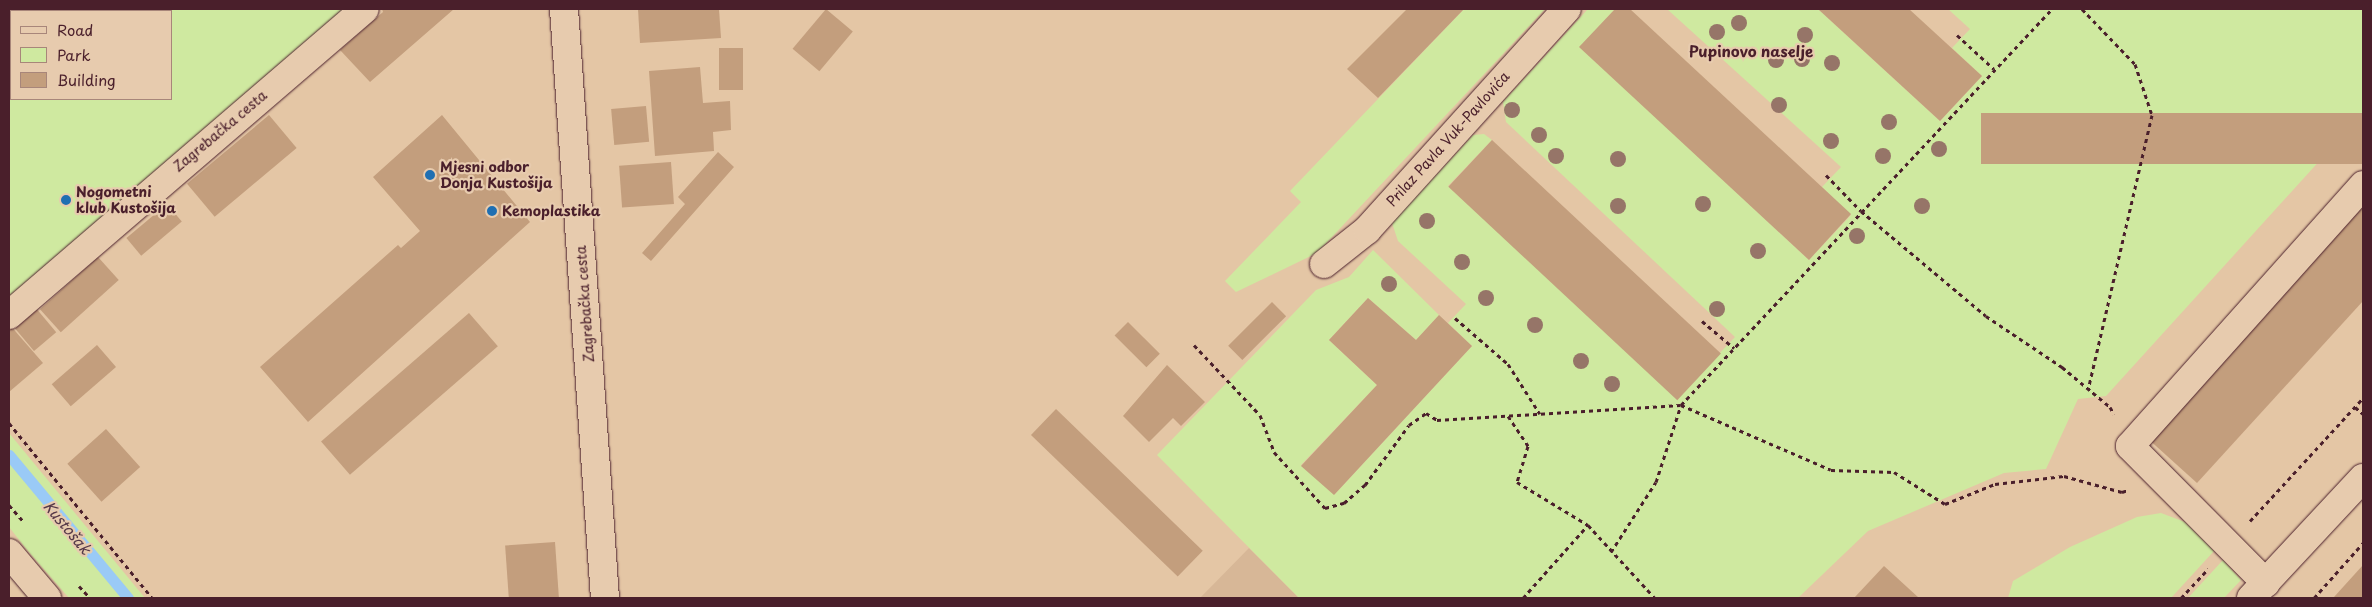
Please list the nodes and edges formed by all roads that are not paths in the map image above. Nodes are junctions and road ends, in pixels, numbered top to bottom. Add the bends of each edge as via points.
1 (364, 9) edge
2 (564, 9) edge
3 (1567, 9) edge
4 (2363, 186) edge
5 (1324, 264) dead end
6 (9, 315) edge
7 (2363, 478) edge
8 (9, 553) edge
9 (2258, 591) edge
10 (47, 598) edge
11 (605, 598) edge

1 - 6 street, Zagrebačka cesta
2 - 11 street, Zagrebačka cesta
3 - 5 street, Prilaz Pavla Vuk-Pavlovića via 1367,230
4 - 9 street via 2130,446 2228,545
7 - 9 street
8 - 10 street

